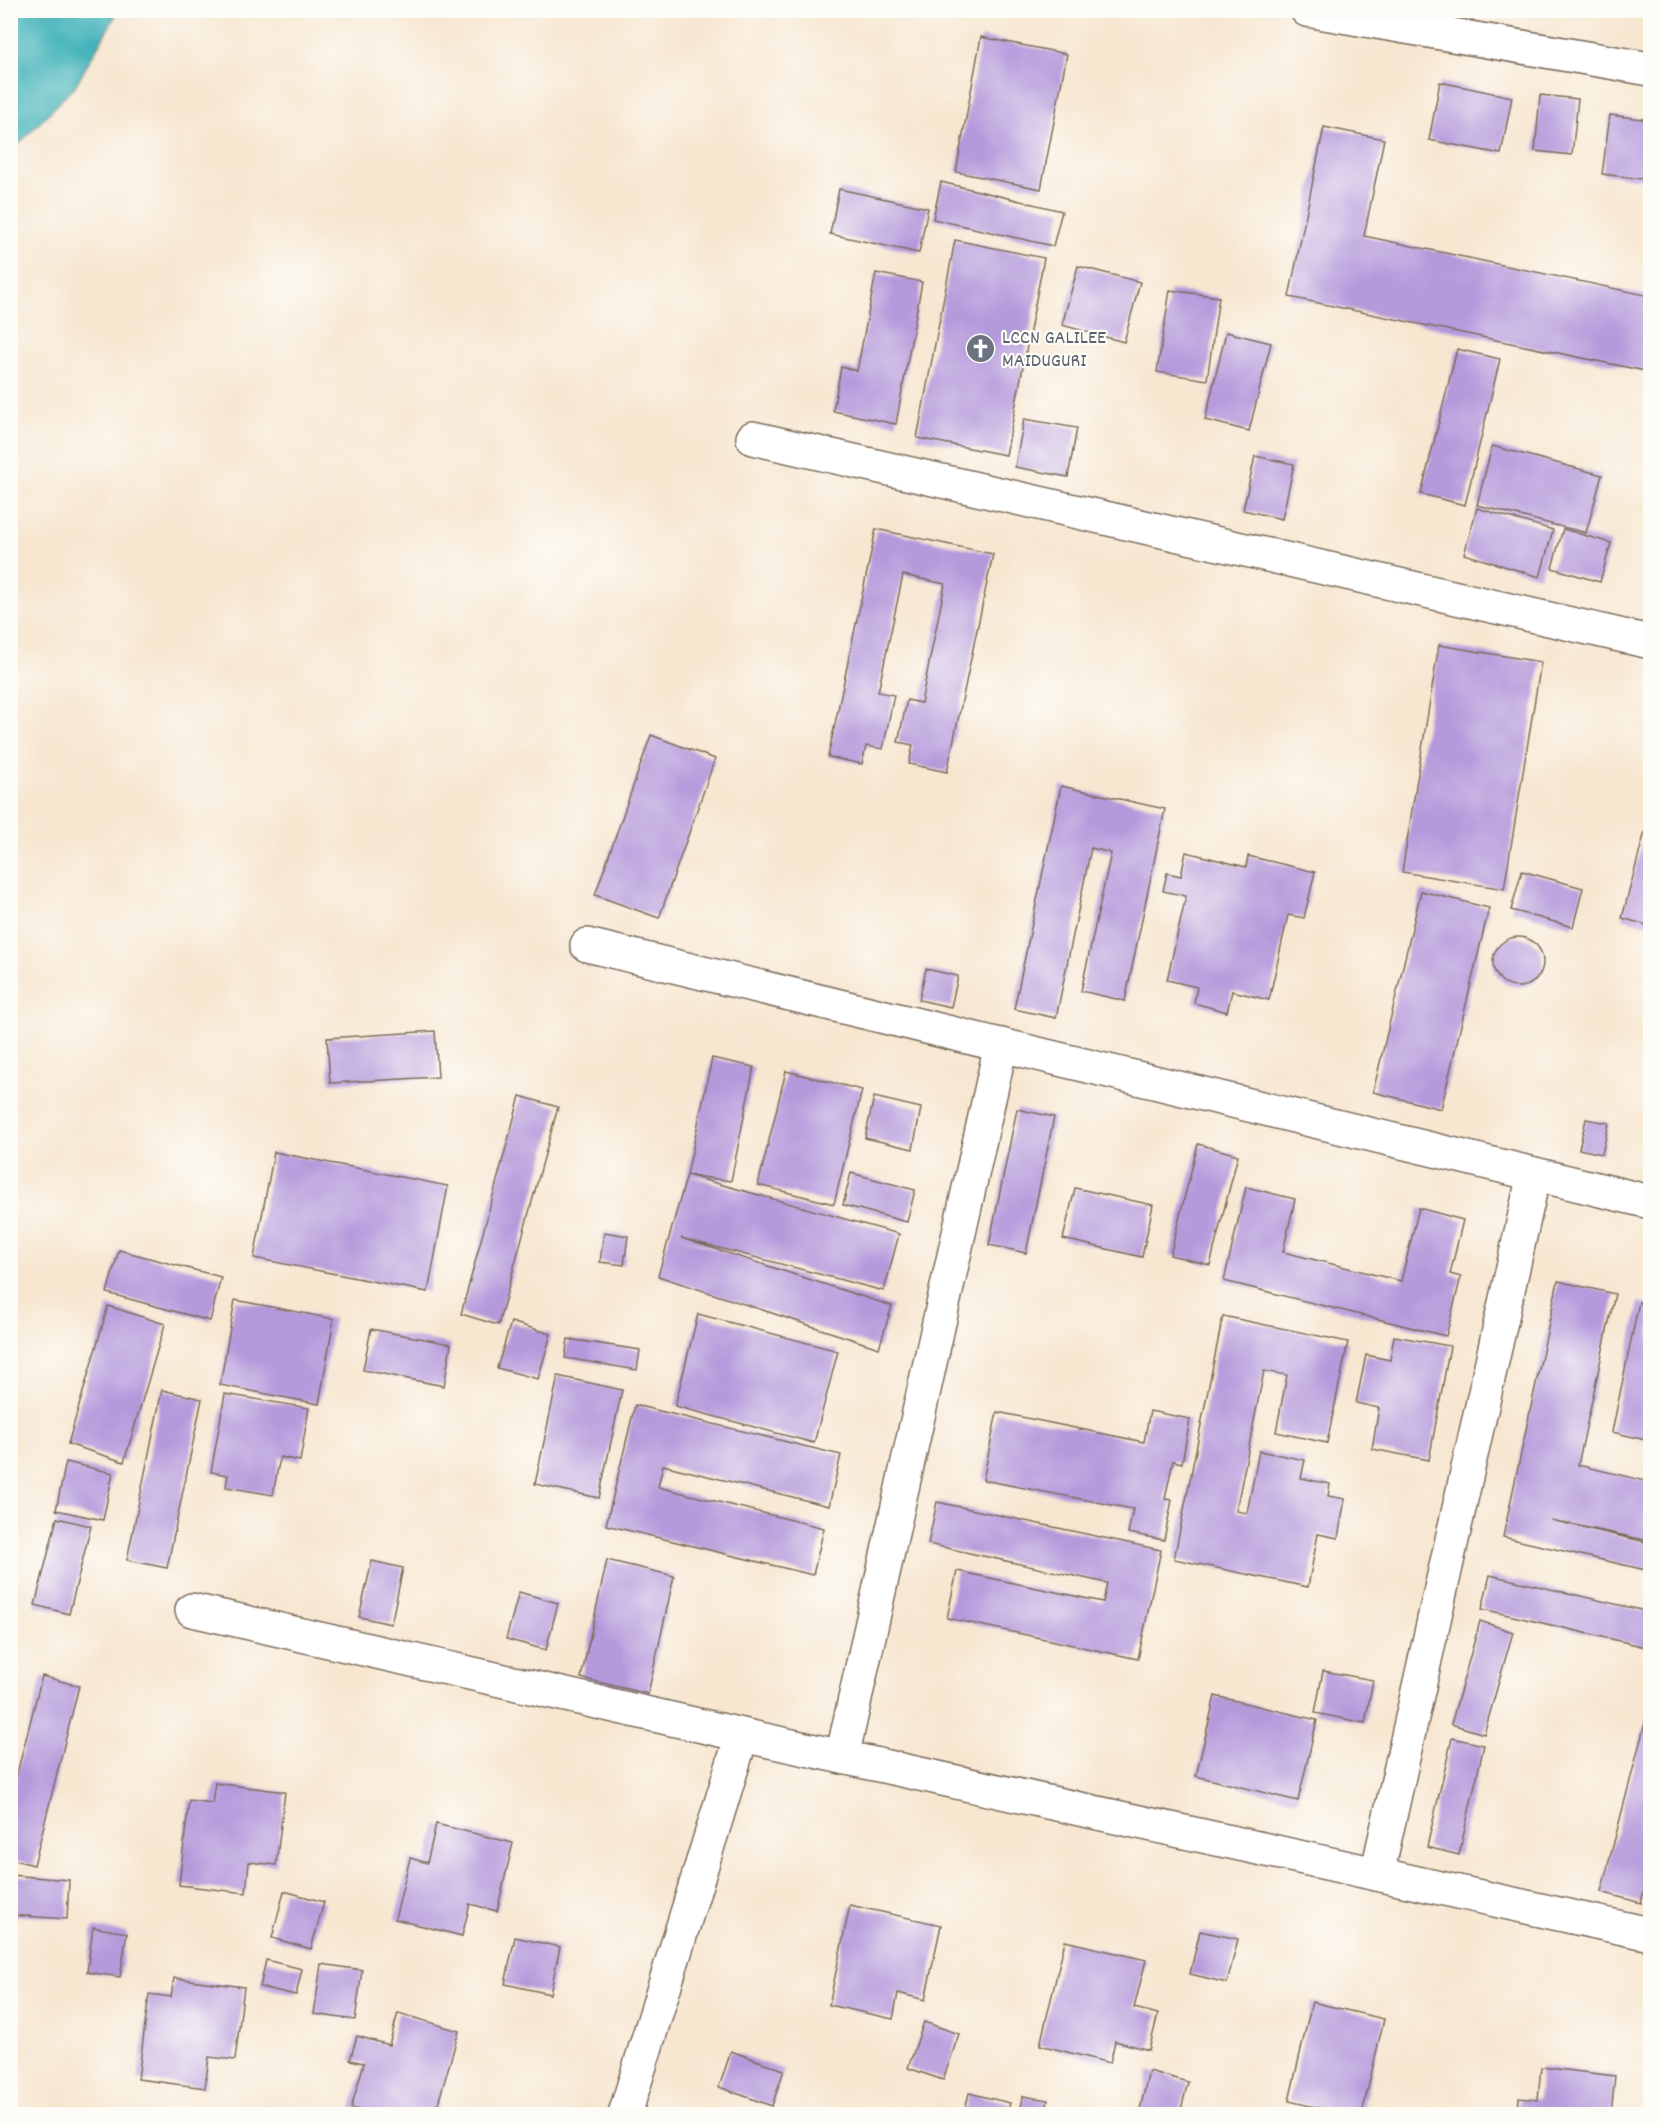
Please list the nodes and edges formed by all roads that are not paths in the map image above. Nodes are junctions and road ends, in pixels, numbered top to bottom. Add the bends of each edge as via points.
1 (1307, 10) edge
2 (1650, 69) edge
3 (753, 438) dead end
4 (1650, 642) edge
5 (586, 945) dead end
6 (1001, 1045) junction
7 (1534, 1174) junction
8 (1650, 1202) edge
9 (192, 1610) dead end
10 (742, 1735) junction
11 (842, 1757) junction
12 (1377, 1874) junction
13 (1650, 1934) edge
14 (625, 2115) edge

1 - 2 street
3 - 4 street
5 - 6 street
6 - 7 street
6 - 11 street
7 - 8 street
7 - 12 street
9 - 10 street
10 - 11 street
10 - 14 street
11 - 12 street
12 - 13 street

